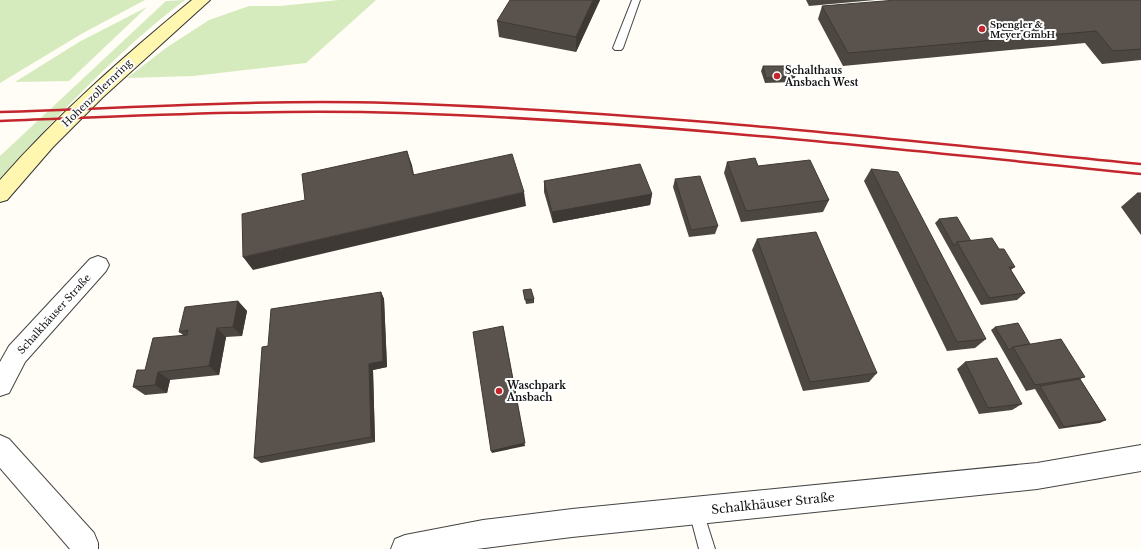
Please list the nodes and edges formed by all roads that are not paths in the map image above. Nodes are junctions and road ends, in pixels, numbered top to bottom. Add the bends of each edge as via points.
1 (202, 0) edge
2 (636, 0) edge
3 (618, 48) dead end
4 (0, 194) edge
5 (98, 265) dead end
6 (0, 385) edge
7 (0, 448) edge
8 (1141, 458) edge
9 (696, 511) junction
10 (84, 549) edge
11 (405, 549) edge
12 (707, 549) edge

1 - 4 main road, Hohenzollernring via 88,100
2 - 3 lane
5 - 6 street, Schalkhäuser Straße via 17,354
7 - 10 street via 84,543
8 - 9 street, Schalkhäuser Straße via 1037,476
9 - 11 street, Schalkhäuser Straße via 483,534
9 - 12 lane

